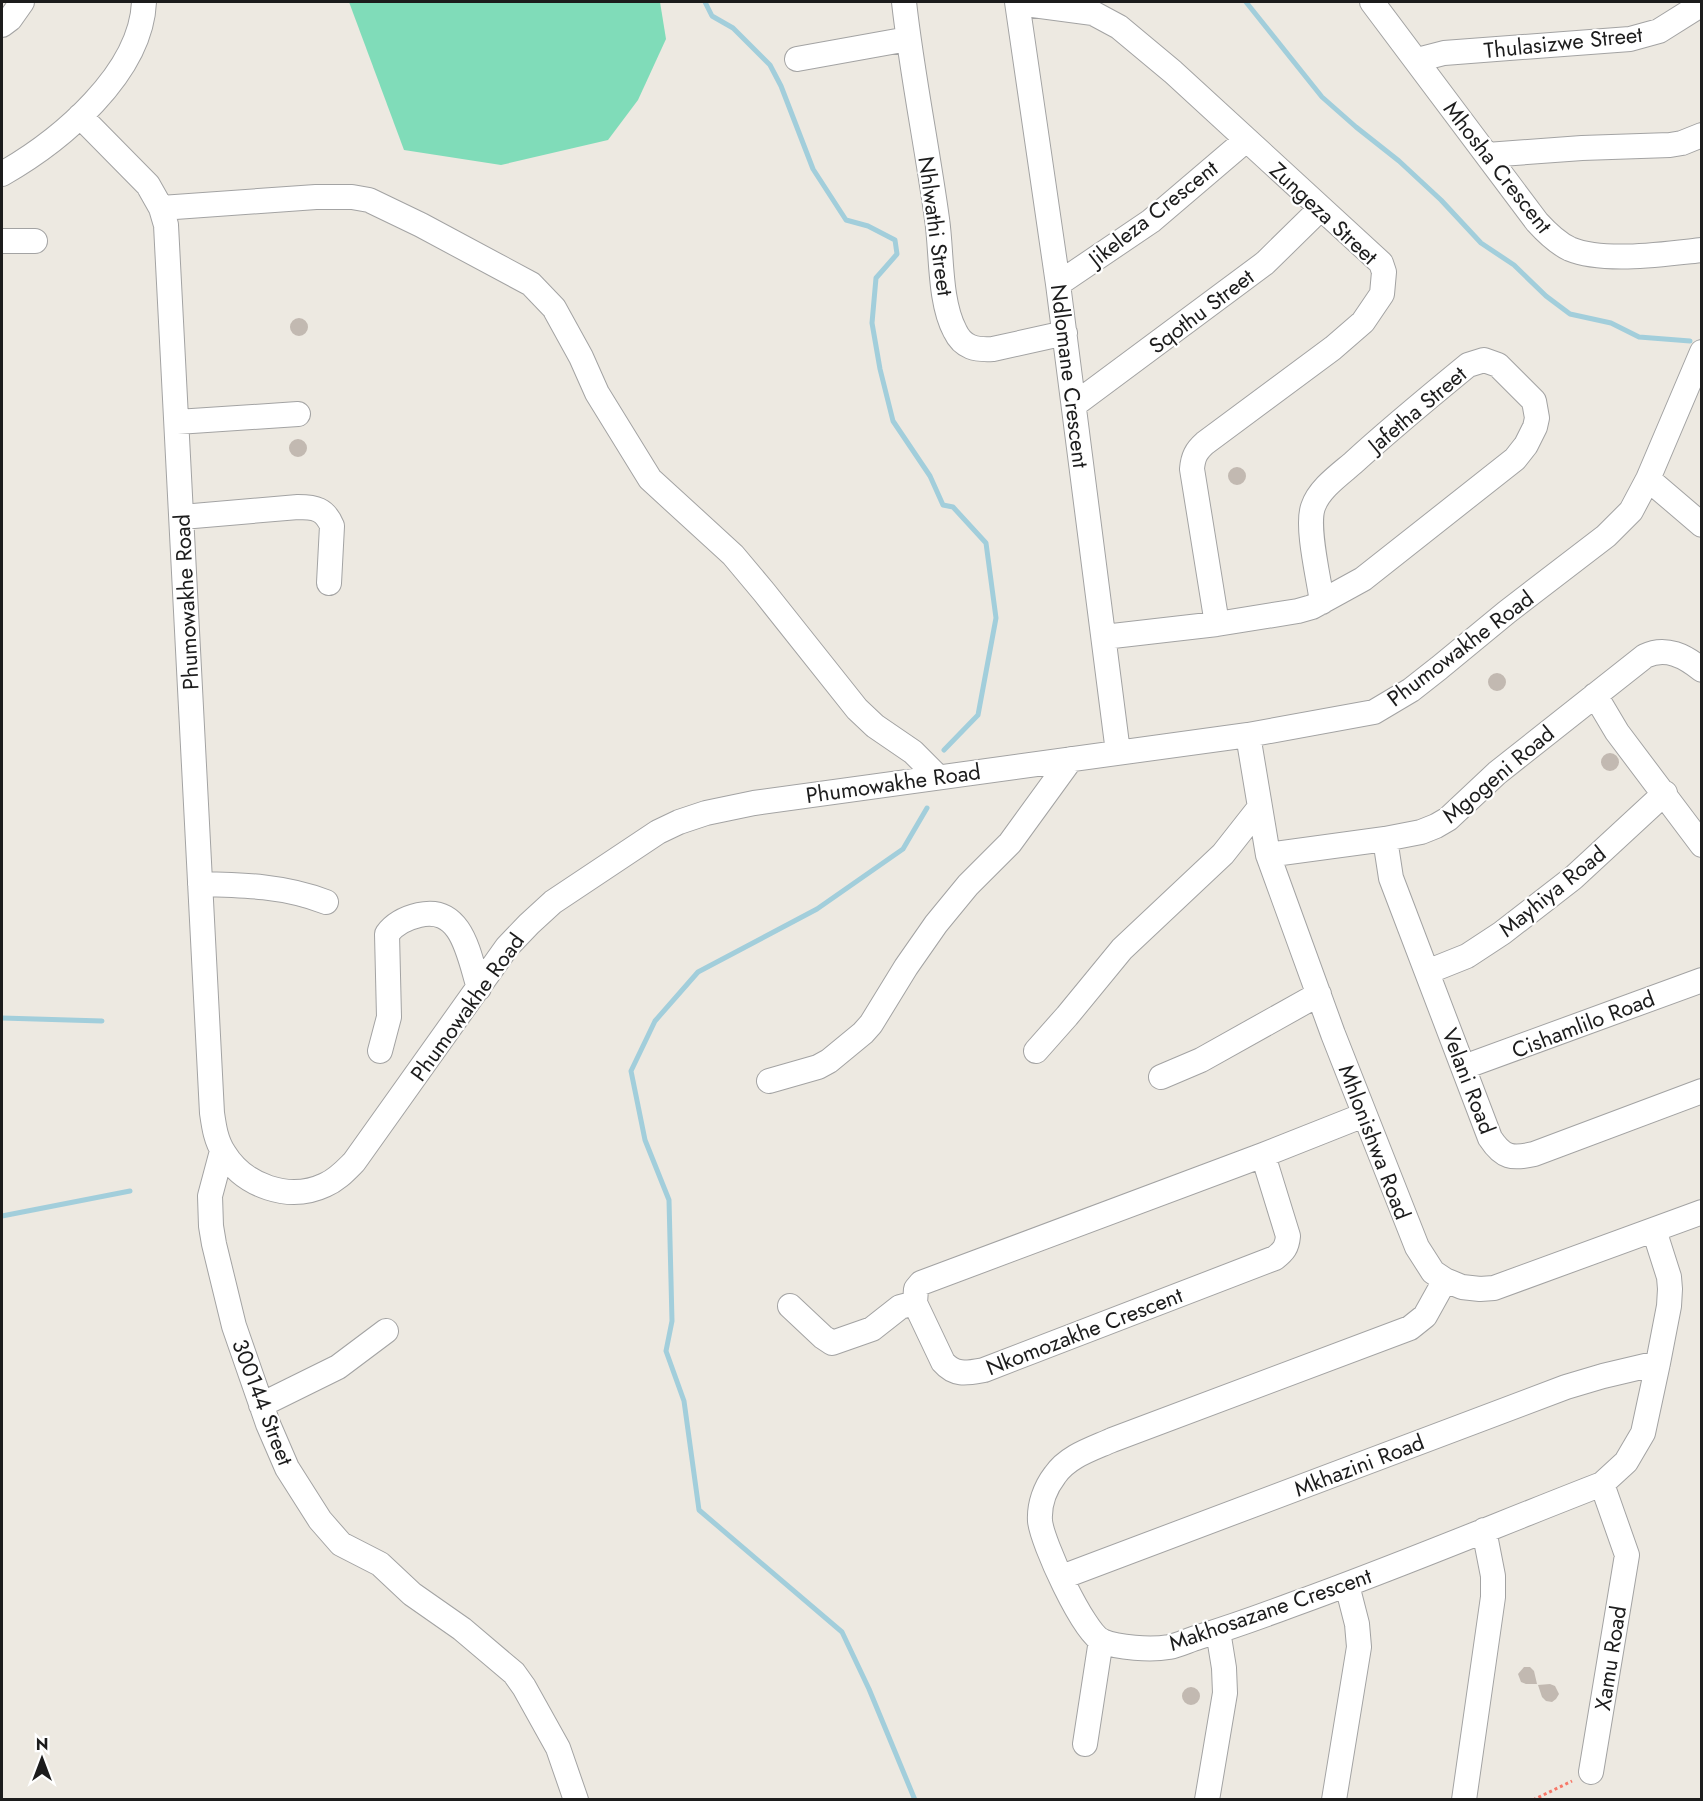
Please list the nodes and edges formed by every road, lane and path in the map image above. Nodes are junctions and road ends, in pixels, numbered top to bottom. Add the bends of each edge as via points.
1 (22, 2) edge
2 (144, 2) edge
3 (904, 2) edge
4 (1018, 2) edge
5 (1372, 2) edge
6 (1701, 4) edge
7 (2, 25) edge
8 (908, 39) junction
9 (797, 59) dead end
10 (1416, 60) junction
11 (80, 116) junction
12 (1701, 135) edge
13 (1246, 140) junction
14 (1487, 155) junction
15 (2, 174) edge
16 (161, 208) junction
17 (1320, 209) junction
18 (2, 241) edge
19 (35, 241) dead end
20 (1701, 250) edge
21 (1058, 284) junction
22 (1065, 333) junction
23 (1701, 352) edge
24 (1074, 405) junction
25 (298, 414) dead end
26 (177, 422) junction
27 (1648, 479) junction
28 (182, 517) junction
29 (1701, 525) edge
30 (329, 583) dead end
31 (1322, 602) junction
32 (1217, 624) junction
33 (1104, 637) junction
34 (1701, 670) edge
35 (1595, 695) junction
36 (1248, 735) junction
37 (1118, 752) junction
38 (1071, 759) junction
39 (938, 777) junction
40 (1665, 794) junction
41 (1260, 807) junction
42 (1385, 839) junction
43 (1701, 845) edge
44 (1268, 855) junction
45 (200, 884) junction
46 (326, 902) dead end
47 (1427, 972) junction
48 (1701, 980) edge
49 (478, 988) junction
50 (1319, 994) junction
51 (380, 1050) dead end
52 (1035, 1050) dead end
53 (1464, 1067) junction
54 (1161, 1077) dead end
55 (769, 1081) dead end
56 (1701, 1091) edge
57 (1364, 1115) junction
58 (222, 1151) junction
59 (1263, 1155) junction
60 (1701, 1212) edge
61 (1654, 1230) junction
62 (1445, 1280) junction
63 (915, 1303) junction
64 (790, 1306) dead end
65 (386, 1331) dead end
66 (1658, 1363) junction
67 (261, 1405) junction
68 (1602, 1484) junction
69 (1484, 1530) junction
70 (1062, 1576) junction
71 (1347, 1585) junction
72 (1218, 1631) junction
73 (1101, 1640) junction
74 (1085, 1744) dead end
75 (1591, 1772) joint
76 (576, 1800) edge
77 (1207, 1800) edge
78 (1334, 1800) edge
79 (1464, 1800) edge
80 (1533, 1800) edge

1 - 7 street
2 - 11 street via 129,55
3 - 8 street, Nhlwathi Street
4 - 13 street, Zungeza Street via 1105,18 1138,41
4 - 21 street, Ndlomane Crescent
5 - 10 street, Mhosha Crescent
6 - 10 street, Thulasizwe Street via 1671,25 1644,36 1444,53
8 - 9 street
8 - 22 street, Nhlwathi Street via 946,302 955,333 961,342 981,350
10 - 14 street, Mhosha Crescent
11 - 15 street via 28,159
11 - 16 street, Phumowakhe Road via 148,185
12 - 14 street via 1670,145
13 - 17 street, Zungeza Street
13 - 21 street, Jikeleza Crescent via 1150,221
14 - 20 street, Mhosha Crescent via 1550,237 1568,248 1604,256
16 - 26 street, Phumowakhe Road via 168,242
16 - 39 street via 316,197 369,200 531,284 554,308 597,393 650,480 733,555 856,709 913,752
17 - 24 street, Sqothu Street via 1265,263
17 - 32 street, Zungeza Street via 1381,263 1382,294 1363,322 1333,348 1197,450 1192,469
18 - 19 street
21 - 22 street, Ndlomane Crescent
22 - 24 street, Ndlomane Crescent
23 - 27 street, Phumowakhe Road
24 - 33 street, Ndlomane Crescent
25 - 26 street
26 - 28 street, Phumowakhe Road
27 - 29 street
27 - 36 street, Phumowakhe Road via 1631,511 1606,536 1412,690 1360,716
28 - 30 street via 316,508 332,526
28 - 45 street, Phumowakhe Road
31 - 31 street, Jafetha Street via 1311,530 1317,498 1468,365 1484,360 1498,365 1534,401 1537,418 1526,445 1515,459 1386,562
31 - 32 street, Jafetha Street via 1298,611
32 - 33 street, Jafetha Street
33 - 37 street, Ndlomane Crescent
34 - 35 street, Mgogeni Road via 1676,653 1650,653
35 - 40 street via 1617,732
35 - 42 street, Mgogeni Road via 1497,773 1448,819 1420,832
36 - 37 street, Phumowakhe Road
36 - 41 street, Mhlonishwa Road
37 - 38 street, Phumowakhe Road
38 - 39 street, Phumowakhe Road
38 - 55 street via 1010,843 936,924 872,1024 830,1061
39 - 49 street, Phumowakhe Road via 754,803 679,822 553,902 507,947
40 - 43 street
40 - 47 street, Mayhiya Road via 1573,878 1502,933 1467,956
41 - 44 street, Mhlonishwa Road
41 - 52 street via 1223,854 1122,949
42 - 44 street, Mgogeni Road
42 - 47 street, Velani Road via 1391,878
44 - 50 street, Mhlonishwa Road
45 - 46 street via 271,887
45 - 58 street, Phumowakhe Road via 212,1113
47 - 53 street, Velani Road
48 - 53 street, Cishamlilo Road
49 - 51 street via 460,932 447,917 427,914 401,921 387,934 389,1017
49 - 58 street, Phumowakhe Road via 354,1162 339,1177 303,1191 273,1190 245,1177
50 - 54 street via 1201,1060
50 - 57 street, Mhlonishwa Road
53 - 56 street, Velani Road via 1490,1138 1502,1153 1518,1157 1564,1144
57 - 59 street
57 - 62 street, Mhlonishwa Road via 1416,1247 1433,1272
58 - 67 street, 300144 Street via 210,1196 211,1226 234,1326
59 - 63 street via 928,1279 916,1289
59 - 63 street, Nkomozakhe Crescent via 1288,1236 1283,1252 1275,1258 972,1372 950,1369 943,1362
60 - 61 street, Mhlonishwa Road
61 - 62 street, Mhlonishwa Road via 1494,1288 1462,1287
61 - 66 street, Makhosazane Crescent via 1670,1289
62 - 70 street via 1425,1316 1410,1328 1112,1440 1065,1464 1040,1505 1043,1538
63 - 64 street via 900,1307 872,1329 832,1343
65 - 67 street via 338,1367
66 - 68 street, Makhosazane Crescent via 1643,1433 1626,1461
66 - 70 street, Mkhazini Road via 1566,1387
67 - 76 street, 300144 Street via 287,1468 330,1534 380,1564 412,1594 506,1664 524,1687 558,1749
68 - 69 street, Makhosazane Crescent
68 - 75 street, Xamu Road via 1627,1555
69 - 71 street, Makhosazane Crescent
69 - 79 street via 1493,1597
70 - 73 street via 1086,1625
71 - 72 street, Makhosazane Crescent
71 - 78 street via 1359,1647
72 - 73 street, Makhosazane Crescent via 1168,1647 1140,1648
72 - 77 street via 1225,1693
73 - 74 street
75 - 80 path

